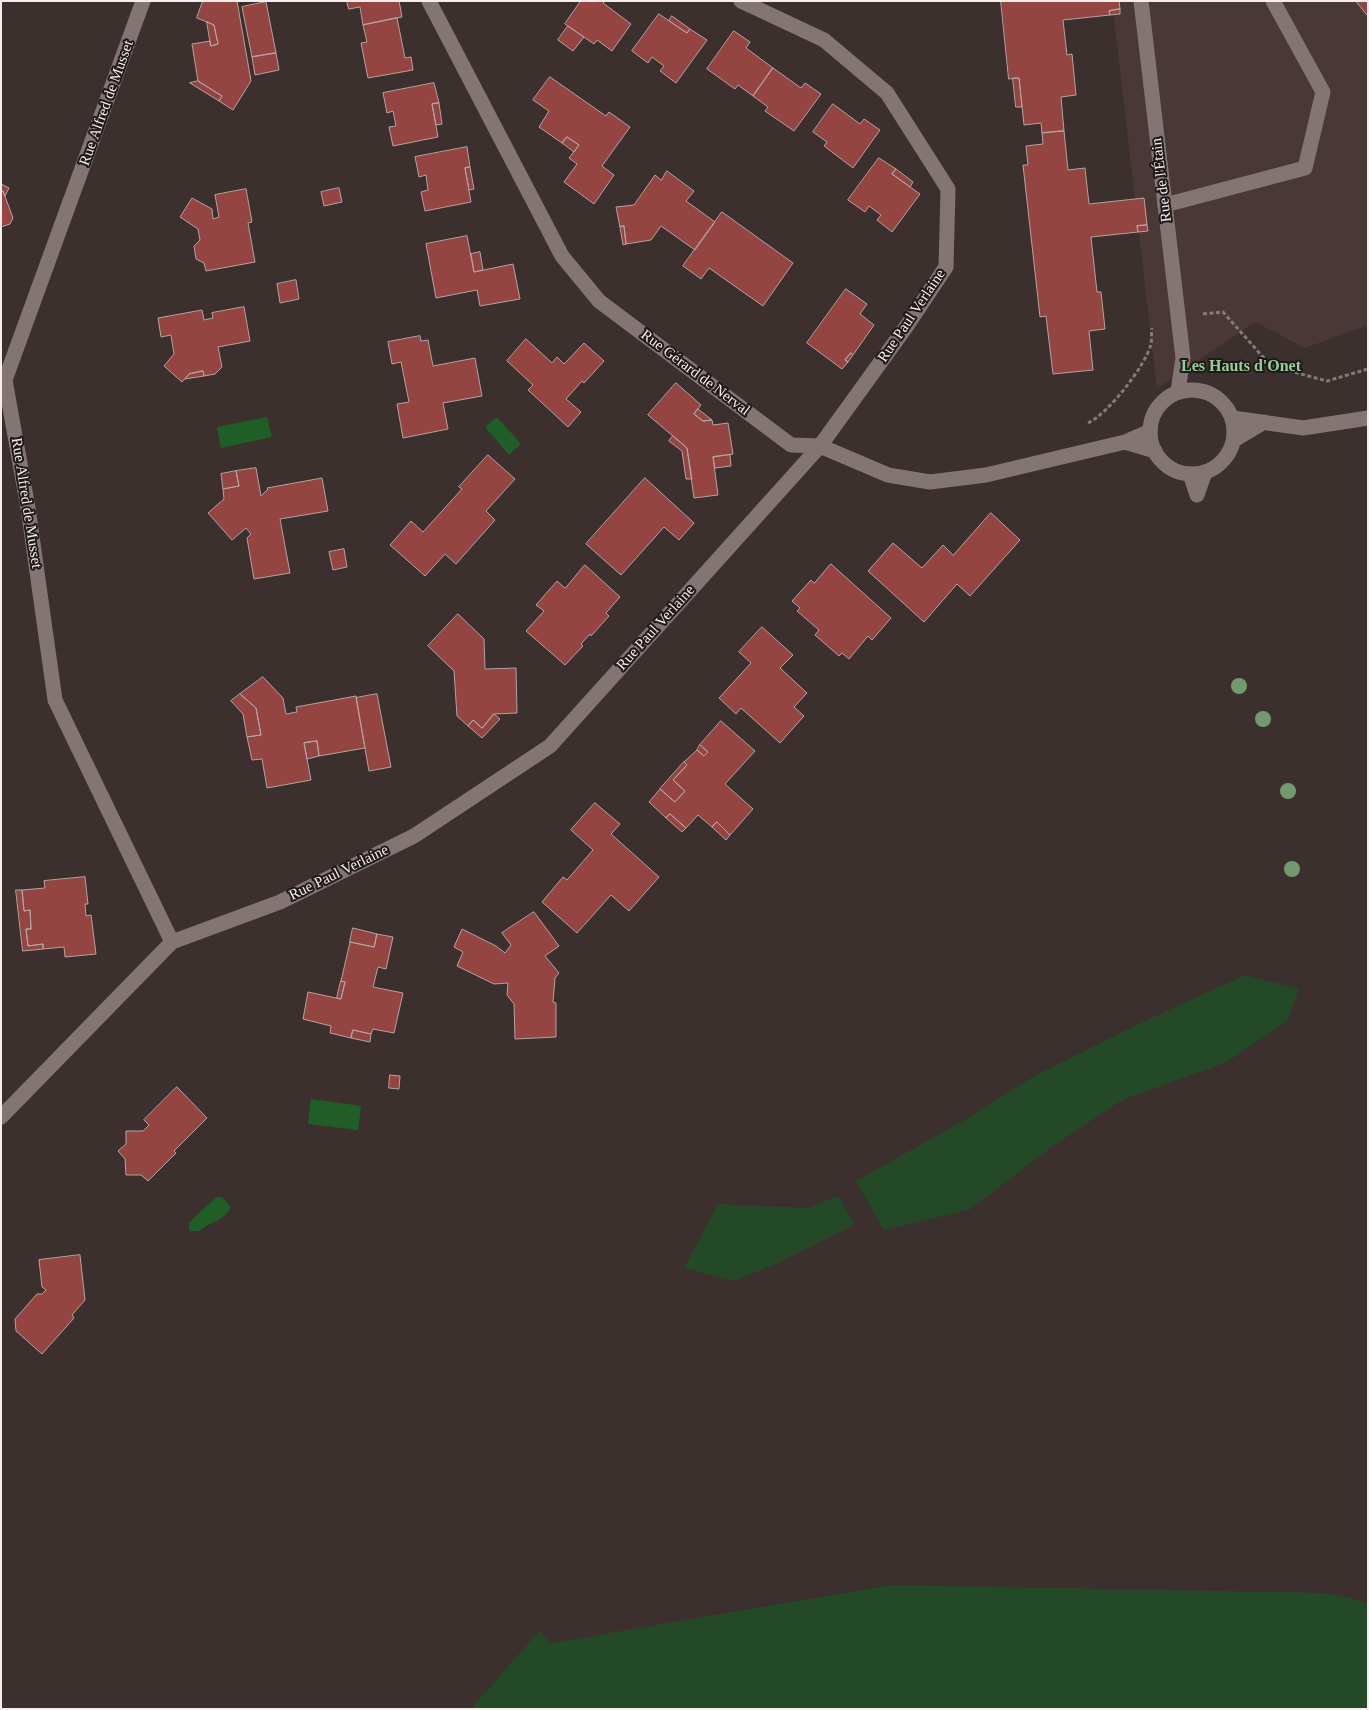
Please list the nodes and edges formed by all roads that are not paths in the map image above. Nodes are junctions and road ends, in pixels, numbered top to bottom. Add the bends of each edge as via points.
1 (143, 1) edge
2 (429, 1) edge
3 (741, 1) edge
4 (1141, 1) edge
5 (1273, 1) edge
6 (1165, 205) junction
7 (1183, 358) junction
8 (3, 381) edge
9 (1197, 389) junction
10 (1178, 391) junction
11 (1233, 418) junction
12 (1368, 418) edge
13 (1264, 422) junction
14 (1150, 431) junction
15 (1234, 440) junction
16 (1125, 442) junction
17 (820, 446) junction
18 (1155, 451) junction
19 (172, 942) junction
20 (1, 1117) edge

1 - 8 street, Rue Alfred de Musset
2 - 17 street, Rue Gérard de Nerval via 562,256 599,301 791,445
3 - 17 street, Rue Paul Verlaine via 824,40 887,92 948,189 946,267
4 - 6 street, Rue de l'Étain
5 - 6 street via 1323,92 1304,168
6 - 7 street, Rue de l'Étain
7 - 9 street, Rue de l'Étain
7 - 10 street, Rue de l'Étain
8 - 19 street, Rue Alfred de Musset via 28,508 55,700
9 - 10 street
9 - 11 street via 1219,398
10 - 14 street via 1164,400 1153,414
11 - 13 street
11 - 15 street
12 - 13 street via 1303,428
13 - 15 street
14 - 16 street, Rue Gérard de Nerval
14 - 18 street
15 - 18 street via 1218,466 1198,473 1176,471 1163,463
16 - 17 street, Rue Gérard de Nerval via 986,475 930,482 888,475
16 - 18 street, Rue Gérard de Nerval
17 - 19 street, Rue Paul Verlaine via 550,746 414,836 280,902
19 - 20 street, Rue Paul Verlaine

